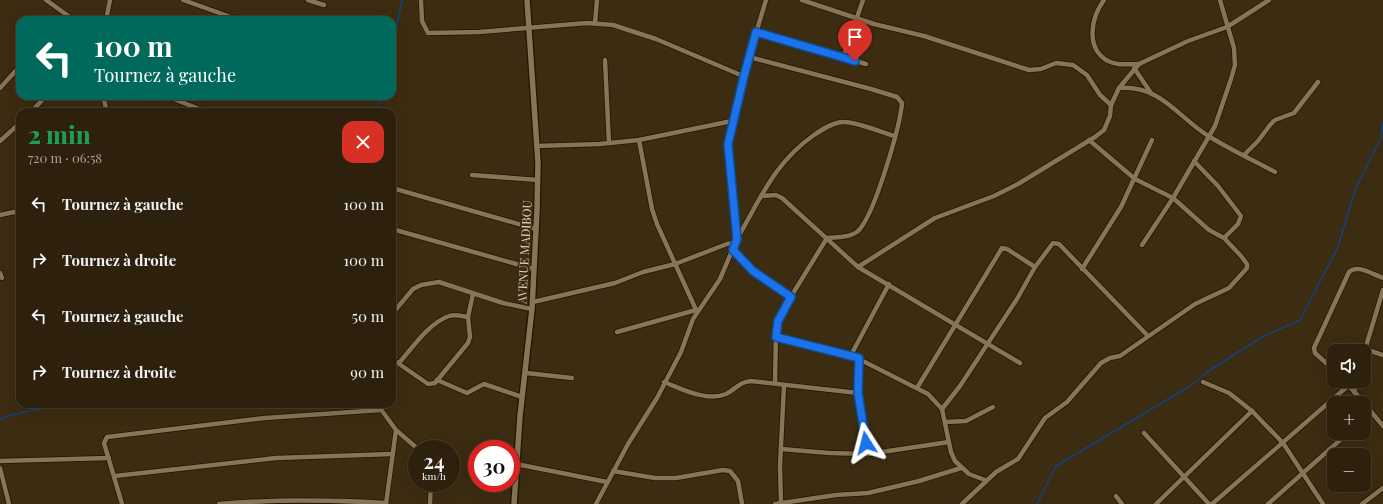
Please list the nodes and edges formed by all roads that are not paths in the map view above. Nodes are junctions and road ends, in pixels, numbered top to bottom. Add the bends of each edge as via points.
1 (46, 0) edge
2 (110, 0) edge
3 (183, 0) edge
4 (308, 0) edge
5 (421, 0) edge
6 (527, 0) edge
7 (597, 0) edge
8 (766, 0) edge
9 (802, 0) edge
10 (863, 0) edge
11 (1104, 0) edge
12 (1220, 0) edge
13 (1270, 0) edge
14 (324, 5) dead end
15 (68, 16) edge
16 (107, 16) edge
17 (229, 16) edge
18 (856, 18) junction
19 (595, 23) junction
20 (1227, 27) junction
21 (529, 28) junction
22 (756, 32) junction
23 (749, 57) junction
24 (843, 58) junction
25 (605, 60) dead end
26 (866, 64) dead end
27 (1139, 64) junction
28 (1134, 68) junction
29 (16, 70) edge
30 (744, 76) junction
31 (1318, 82) dead end
32 (0, 88) edge
33 (1119, 88) junction
34 (1151, 93) junction
35 (42, 100) edge
36 (176, 100) edge
37 (1111, 105) junction
38 (35, 108) edge
39 (197, 108) edge
40 (732, 121) junction
41 (16, 127) edge
42 (895, 136) junction
43 (1209, 137) junction
44 (639, 140) junction
45 (1089, 140) junction
46 (1152, 140) dead end
47 (0, 141) edge
48 (609, 143) junction
49 (536, 146) junction
50 (1244, 155) junction
51 (1194, 161) junction
52 (1275, 172) dead end
53 (472, 175) dead end
54 (1135, 179) junction
55 (538, 180) junction
56 (396, 189) edge
57 (762, 196) junction
58 (1174, 198) junction
59 (16, 213) edge
60 (0, 215) edge
61 (536, 229) junction
62 (396, 230) edge
63 (827, 238) junction
64 (1224, 238) junction
65 (736, 241) junction
66 (1142, 245) dead end
67 (733, 250) junction
68 (675, 264) junction
69 (858, 267) junction
70 (1034, 267) junction
71 (534, 269) junction
72 (1082, 269) junction
73 (1383, 278) edge
74 (889, 284) junction
75 (1383, 290) edge
76 (473, 294) junction
77 (791, 297) junction
78 (533, 302) junction
79 (396, 309) edge
80 (532, 309) junction
81 (697, 311) junction
82 (468, 317) junction
83 (956, 324) junction
84 (617, 332) dead end
85 (1148, 336) junction
86 (776, 337) junction
87 (988, 343) junction
88 (1366, 344) edge
89 (1371, 352) edge
90 (851, 355) junction
91 (1383, 355) edge
92 (859, 358) junction
93 (396, 361) edge
94 (399, 363) junction
95 (1020, 363) dead end
96 (1327, 364) edge
97 (526, 373) junction
98 (572, 378) dead end
99 (437, 380) junction
100 (664, 382) junction
101 (1203, 382) dead end
102 (775, 383) junction
103 (784, 385) junction
104 (917, 388) junction
105 (1346, 388) edge
106 (1351, 388) edge
107 (1355, 388) edge
108 (1354, 392) junction
109 (858, 393) junction
110 (522, 396) junction
111 (1358, 396) edge
112 (993, 407) dead end
113 (942, 409) junction
114 (380, 410) joint
115 (1252, 411) junction
116 (1371, 412) edge
117 (945, 422) junction
118 (1383, 426) edge
119 (396, 430) junction
120 (1144, 433) dead end
121 (408, 440) edge
122 (518, 440) edge
123 (1340, 440) edge
124 (949, 442) junction
125 (1283, 444) junction
126 (781, 449) junction
127 (392, 454) junction
128 (868, 454) junction
129 (109, 458) junction
130 (0, 461) edge
131 (520, 465) edge
132 (0, 468) edge
133 (961, 468) junction
134 (613, 471) junction
135 (1302, 474) junction
136 (115, 476) junction
137 (1184, 477) junction
138 (985, 480) junction
139 (607, 482) junction
140 (1383, 488) edge
141 (431, 492) edge
142 (515, 492) edge
143 (1116, 496) dead end
144 (781, 503) edge
145 (9, 504) edge
146 (122, 504) edge
147 (219, 504) edge
148 (386, 504) edge
149 (430, 504) edge
150 (514, 504) edge
151 (596, 504) edge
152 (742, 504) edge
153 (775, 504) edge
154 (962, 504) edge
155 (1122, 504) edge
156 (1156, 504) edge
157 (1208, 504) edge
158 (1212, 504) edge
159 (1268, 504) edge
160 (1323, 504) edge
161 (1362, 504) edge

1 - 15 street
2 - 16 street
3 - 17 street
4 - 14 street
5 - 21 street via 422,21 428,33
6 - 21 street, AVENUE MADIBOU
7 - 19 street
8 - 22 street
9 - 18 street
10 - 18 street
11 - 27 street via 1093,25 1093,40 1098,53 1121,65
12 - 20 street
13 - 20 street
18 - 24 street
18 - 37 street via 924,36 1029,70 1041,69 1056,63 1073,65 1087,75 1100,95
19 - 21 street
19 - 30 street via 630,29
20 - 27 street via 1188,41
20 - 43 street via 1234,48 1235,65 1219,116
21 - 49 street, AVENUE MADIBOU
22 - 23 street
22 - 24 street
23 - 30 street
23 - 42 street via 896,97 902,103
24 - 26 street
25 - 48 street
27 - 28 street
28 - 33 street
28 - 34 street
29 - 32 street
30 - 40 street
31 - 50 street via 1294,113 1270,124
33 - 34 street via 1140,89
33 - 37 street
34 - 43 street via 1168,103
35 - 38 street
36 - 39 street
37 - 45 street via 1110,116 1104,130
40 - 44 street
40 - 65 street via 728,156
41 - 47 street
42 - 57 street via 843,122 830,125 804,142 783,161
42 - 63 street via 877,195 861,226 850,235
43 - 50 street
43 - 51 street
44 - 48 street
44 - 68 street via 652,209
45 - 54 street
45 - 69 street via 1018,184 994,196 935,218
46 - 54 street
48 - 49 street
49 - 55 street, AVENUE MADIBOU
50 - 52 street
51 - 58 street
51 - 64 street via 1218,186 1241,216 1238,224
53 - 55 street
54 - 58 street
54 - 72 street via 1122,206
55 - 61 street, AVENUE MADIBOU
56 - 61 street
57 - 63 street via 776,195 782,198
57 - 65 street
58 - 64 street via 1209,230
58 - 66 street
59 - 60 street
61 - 71 street, AVENUE MADIBOU
62 - 71 street
63 - 69 street
63 - 77 street
64 - 85 street via 1247,264 1245,271 1229,288 1195,304
65 - 67 street
65 - 68 street
67 - 77 street via 753,271
67 - 81 street via 720,279
68 - 78 street via 643,272 593,290
68 - 81 street
69 - 74 street
70 - 72 street via 1049,247 1056,243
70 - 83 street via 1002,248
70 - 87 street via 1017,300
71 - 78 street, AVENUE MADIBOU
72 - 85 street
73 - 96 street via 1358,268 1349,272 1314,348 1315,353
74 - 83 street
74 - 90 street
75 - 88 street
76 - 79 street via 440,282 430,283 413,290
76 - 80 street
76 - 82 street
77 - 86 street via 778,321
78 - 80 street, AVENUE MADIBOU
80 - 97 street, AVENUE MADIBOU
81 - 84 street
81 - 100 street via 681,352
82 - 94 street via 457,315 443,319 420,339
82 - 99 street via 468,343
83 - 87 street
83 - 104 street
85 - 138 street via 1120,356 1101,363 1067,402 1045,418 1018,459
86 - 90 street
86 - 102 street
87 - 95 street
87 - 113 street
89 - 91 street
90 - 92 street
92 - 104 street
92 - 109 street
93 - 94 street
94 - 99 street via 428,384
97 - 98 street
97 - 110 street, AVENUE MADIBOU
99 - 110 street via 467,393 484,384
100 - 102 street via 697,394 720,396 744,382
100 - 134 street via 651,410
101 - 115 street via 1229,393
102 - 103 street
103 - 109 street
103 - 126 street
104 - 113 street via 935,400
105 - 125 street
106 - 108 street
107 - 108 street
108 - 111 street
109 - 128 street
110 - 122 street, AVENUE MADIBOU
112 - 117 street via 966,421
113 - 117 street
114 - 119 street
114 - 129 street via 265,418 107,437 104,442
115 - 125 street
115 - 137 street
116 - 118 street
117 - 124 street
119 - 121 street
119 - 127 street
120 - 137 street
123 - 135 street
124 - 128 street
124 - 133 street via 955,461
125 - 135 street
125 - 158 street
126 - 128 street
126 - 144 street
127 - 136 street via 276,458
127 - 148 street
129 - 130 street
129 - 136 street
131 - 139 street
132 - 145 street
133 - 138 street
133 - 144 street via 868,493
134 - 139 street
134 - 152 street via 655,478 730,471 738,481
135 - 159 street
135 - 160 street
136 - 146 street
137 - 156 street
137 - 157 street
138 - 154 street
139 - 151 street
140 - 161 street
141 - 149 street
142 - 150 street, AVENUE MADIBOU
143 - 155 street
144 - 153 street
147 - 148 street via 268,500

